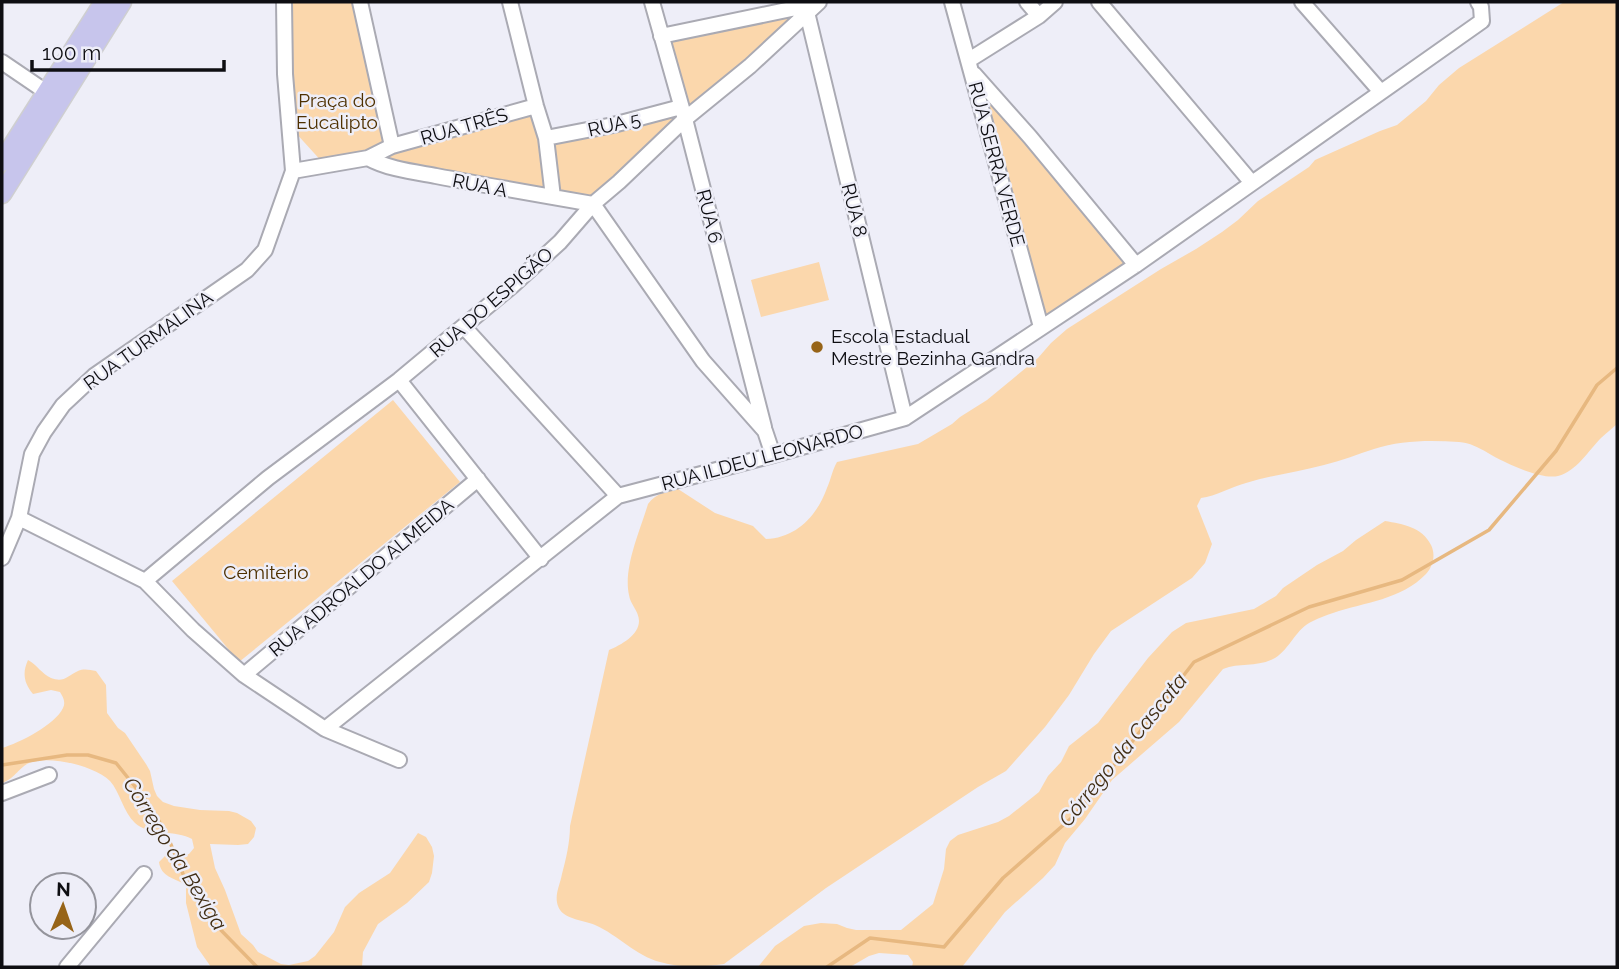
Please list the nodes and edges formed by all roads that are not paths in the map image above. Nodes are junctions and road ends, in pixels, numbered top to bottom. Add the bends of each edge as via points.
1 (104, 2) edge
2 (122, 2) edge
3 (284, 2) edge
4 (360, 2) edge
5 (510, 2) edge
6 (652, 2) edge
7 (952, 2) edge
8 (1027, 2) edge
9 (1055, 2) edge
10 (1099, 2) edge
11 (1302, 2) edge
12 (1478, 2) edge
13 (809, 5) edge
14 (1039, 16) junction
15 (661, 36) junction
16 (2, 62) edge
17 (970, 66) junction
18 (1381, 92) junction
19 (52, 96) junction
20 (536, 106) junction
21 (683, 113) junction
22 (546, 138) junction
23 (22, 145) junction
24 (392, 146) junction
25 (368, 158) junction
26 (2, 162) edge
27 (293, 172) junction
28 (1252, 183) junction
29 (2, 194) edge
30 (552, 197) junction
31 (593, 204) junction
32 (1136, 265) junction
33 (464, 327) junction
34 (1041, 327) junction
35 (399, 380) junction
36 (905, 418) junction
37 (765, 431) junction
38 (773, 455) junction
39 (478, 479) junction
40 (618, 496) junction
41 (19, 517) junction
42 (2, 558) edge
43 (541, 559) junction
44 (145, 581) junction
45 (244, 675) junction
46 (325, 729) junction
47 (399, 760) dead end
48 (49, 775) dead end
49 (2, 793) edge
50 (144, 874) dead end
51 (66, 967) edge

1 - 19 main road
2 - 19 main road
3 - 27 street
4 - 24 street
5 - 20 street
6 - 15 street, RUA 6
7 - 17 street, RUA SERRA VERDE
8 - 14 street
9 - 14 street
10 - 28 street
11 - 18 street
12 - 18 street, RUA ILDEU LEONARDO via 1482,21
13 - 15 street
13 - 21 street, RUA DO ESPIGÃO via 750,66
13 - 36 street, RUA 8
14 - 17 street
15 - 21 street, RUA 6
16 - 19 street
17 - 32 street
17 - 34 street, RUA SERRA VERDE
18 - 28 street, RUA ILDEU LEONARDO
19 - 23 main road
20 - 22 street
20 - 24 street, RUA TRÊS
21 - 22 street, RUA 5
21 - 31 street, RUA DO ESPIGÃO
21 - 37 street, RUA 6
22 - 30 street
23 - 26 main road
23 - 29 main road
24 - 25 street
25 - 27 street
25 - 30 street, RUA A via 386,166
27 - 41 street, RUA TURMALINA via 265,250 247,270 94,376 63,405 32,454
28 - 32 street, RUA ILDEU LEONARDO
30 - 31 street, RUA A
31 - 33 street, RUA DO ESPIGÃO via 560,242
31 - 37 street via 703,361
32 - 34 street, RUA ILDEU LEONARDO
33 - 35 street, RUA DO ESPIGÃO
33 - 40 street
34 - 36 street, RUA ILDEU LEONARDO
35 - 39 street
35 - 44 street, RUA DO ESPIGÃO via 268,478
36 - 38 street, RUA ILDEU LEONARDO
37 - 38 street
38 - 40 street, RUA ILDEU LEONARDO
39 - 43 street
39 - 45 street, RUA ADROALDO ALMEIDA
40 - 43 street
41 - 42 street, RUA TURMALINA
41 - 44 street
43 - 46 street
44 - 45 street
45 - 46 street
46 - 47 street
48 - 49 street
50 - 51 street

